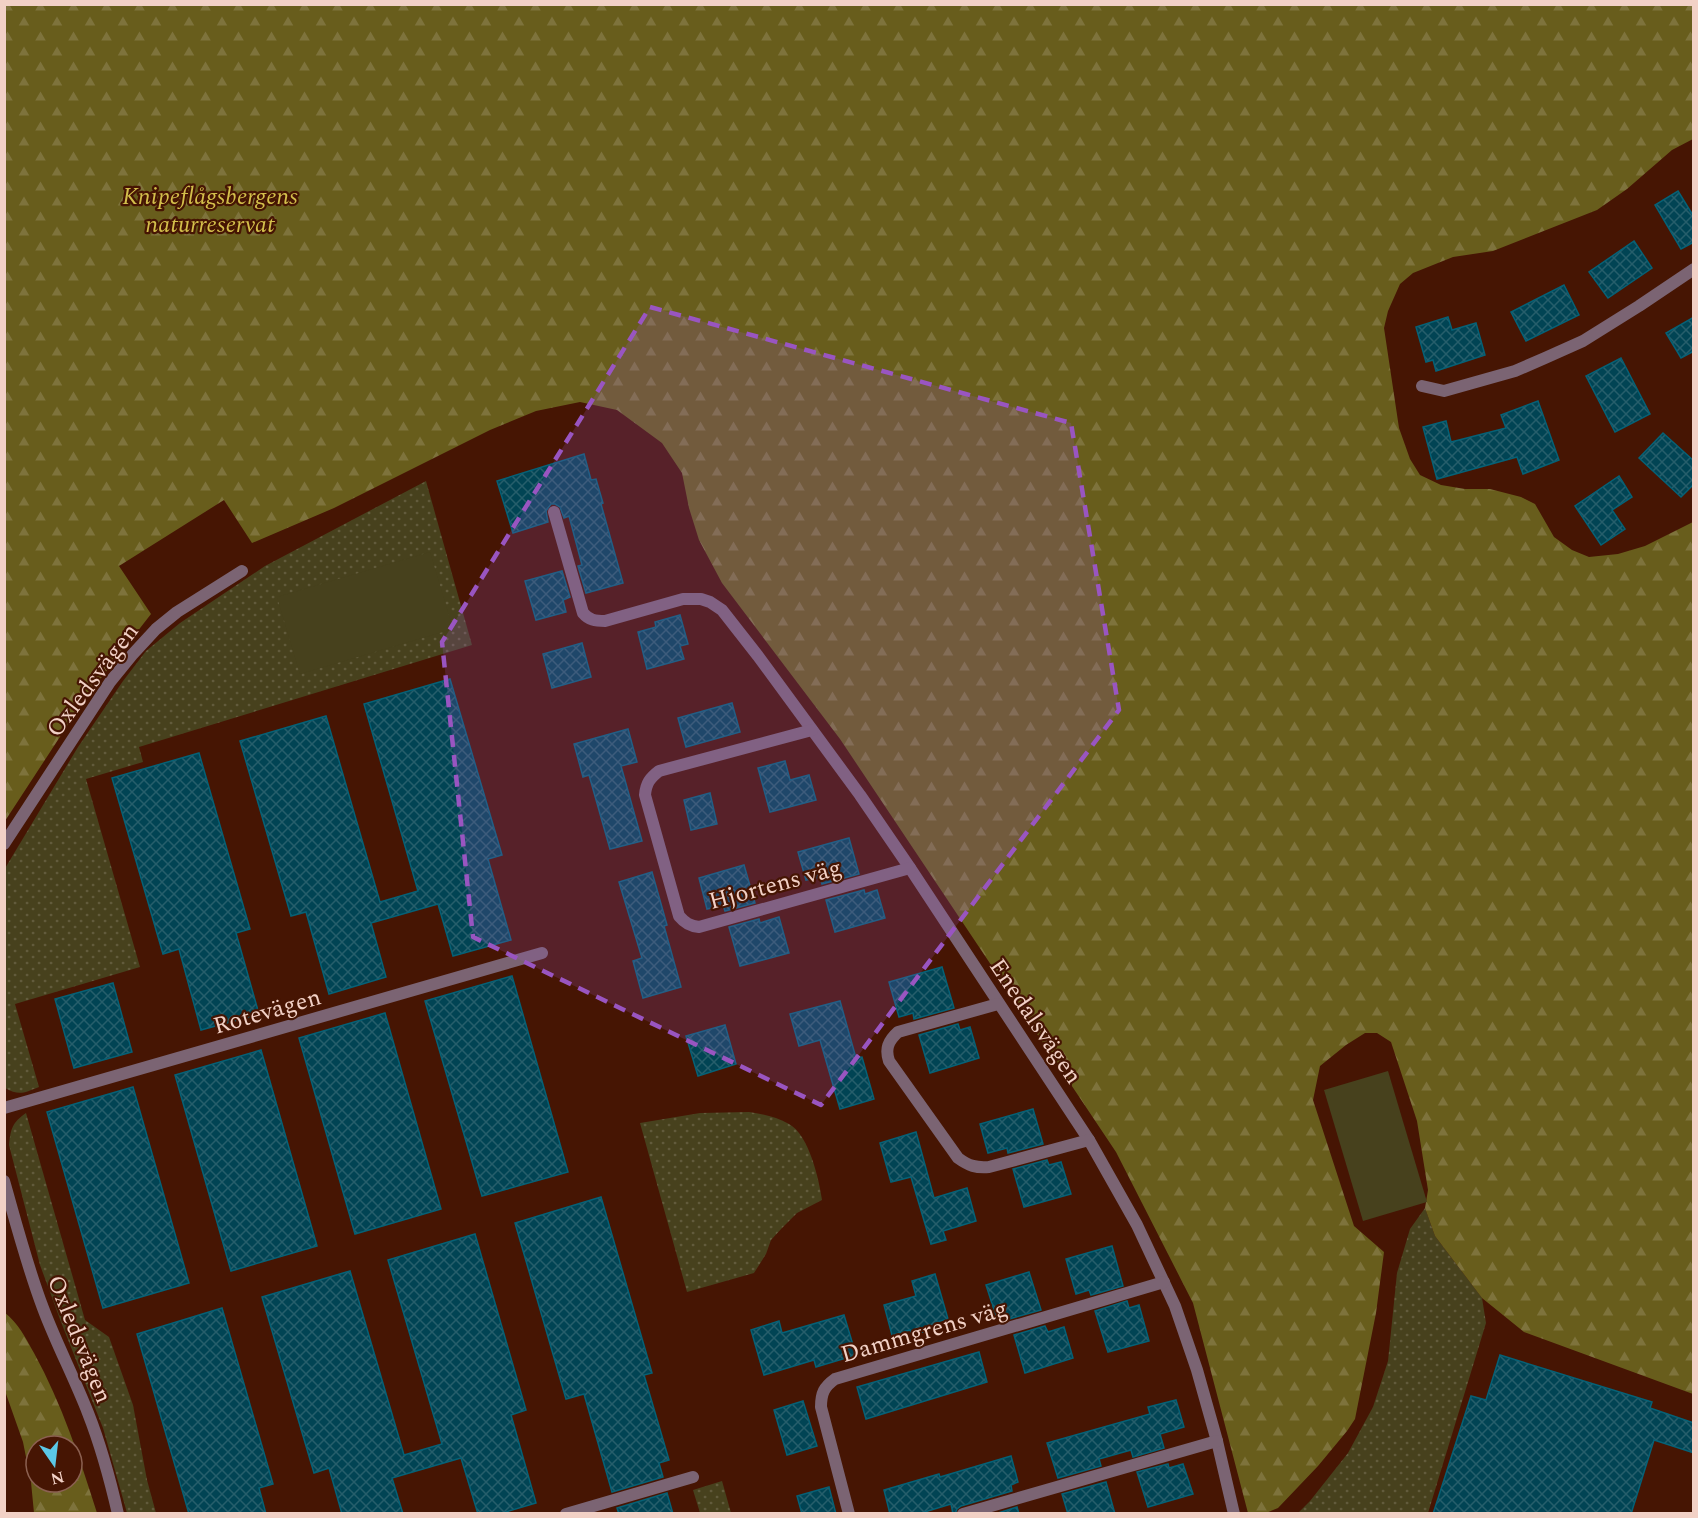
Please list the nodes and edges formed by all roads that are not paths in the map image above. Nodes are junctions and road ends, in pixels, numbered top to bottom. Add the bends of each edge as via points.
1 (1694, 269) edge
2 (1422, 386) dead end
3 (554, 513) dead end
4 (242, 571) dead end
5 (812, 730) junction
6 (4, 844) edge
7 (910, 868) junction
8 (542, 953) dead end
9 (999, 1004) junction
10 (4, 1108) edge
11 (1089, 1140) junction
12 (4, 1181) edge
13 (1164, 1282) junction
14 (1217, 1441) junction
15 (693, 1477) dead end
16 (118, 1514) edge
17 (566, 1514) edge
18 (849, 1514) edge
19 (963, 1514) edge
20 (1234, 1514) edge

1 - 2 street via 1602,330 1515,371 1444,391
3 - 5 street, Enedalsvägen via 588,619 605,621 683,599 710,602 722,610
4 - 6 street, Oxledsvägen via 177,612 132,655
5 - 7 street, Enedalsvägen
5 - 7 street, Hjortens väg via 659,771 651,777 645,795 679,916 699,927
7 - 9 street, Enedalsvägen
8 - 10 street, Rotevägen
9 - 11 street, Enedalsvägen
9 - 11 street via 898,1032 887,1046 889,1061 958,1158 977,1168
11 - 13 street, Enedalsvägen
12 - 16 street, Oxledsvägen via 42,1307 100,1445
13 - 14 street, Enedalsvägen via 1185,1334
13 - 18 street, Dammgrens väg via 835,1379 821,1395 821,1407
14 - 19 street
14 - 20 street, Enedalsvägen
15 - 17 street

